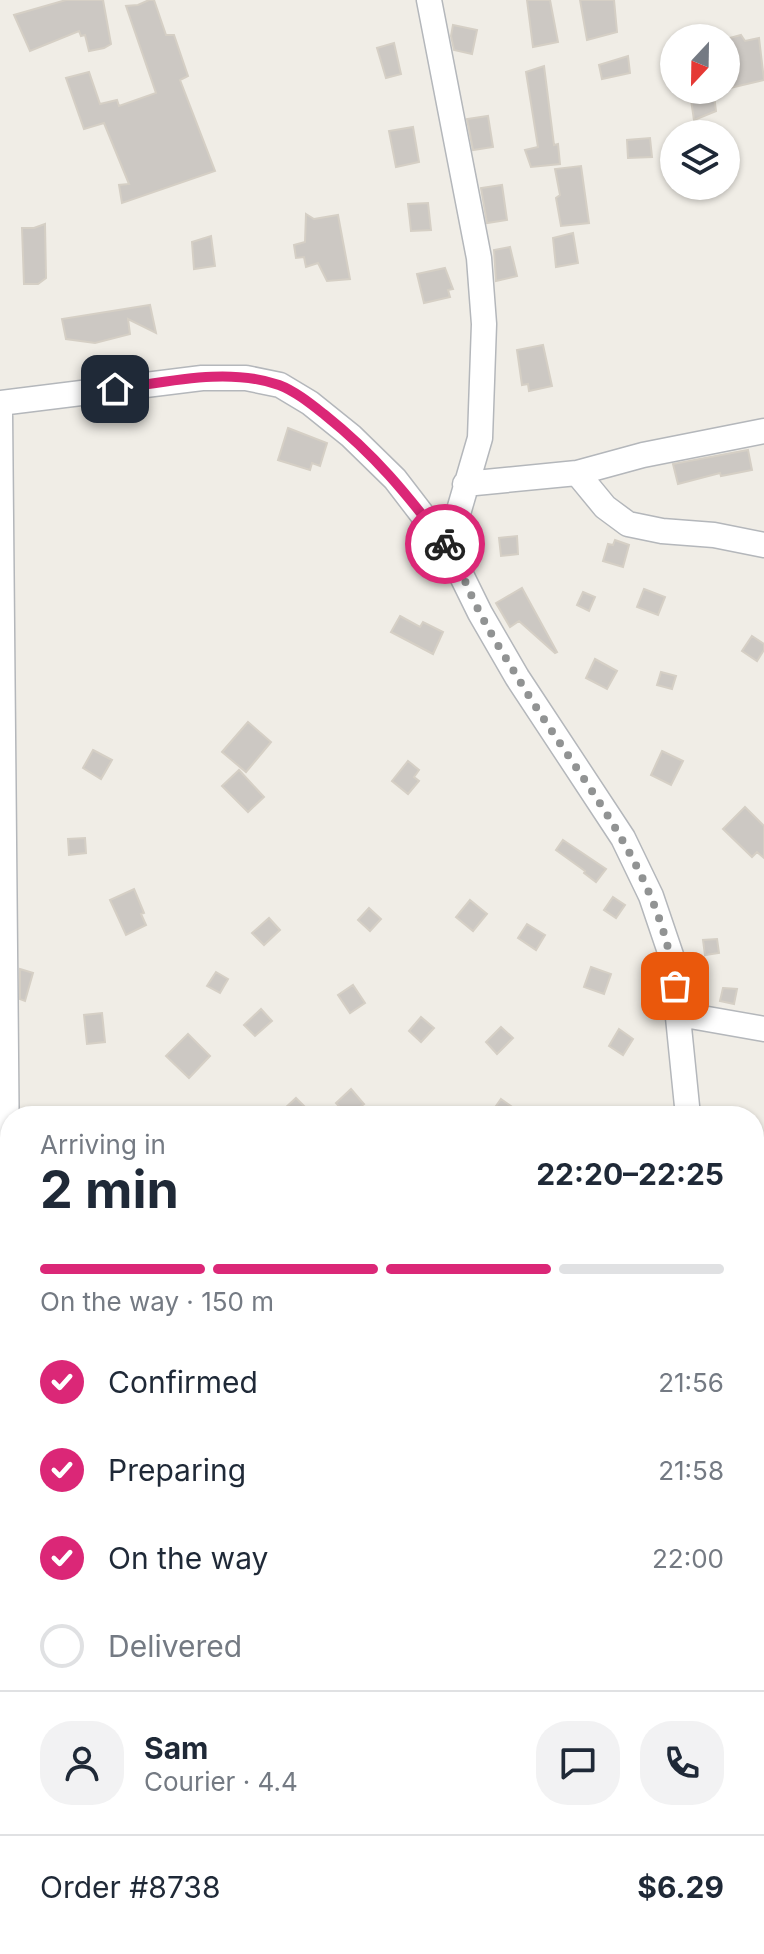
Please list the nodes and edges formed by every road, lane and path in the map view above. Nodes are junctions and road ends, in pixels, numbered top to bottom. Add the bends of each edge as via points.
1 (429, 0) edge
2 (0, 403) edge
3 (0, 412) edge
4 (764, 431) edge
5 (577, 473) junction
6 (465, 484) junction
7 (764, 545) edge
8 (448, 548) junction
9 (679, 1014) junction
10 (764, 1029) edge
11 (7, 1106) edge
12 (687, 1106) edge

1 - 6 street via 480,272 484,324 480,438
2 - 8 street via 202,378 280,385 351,436 395,479
3 - 11 street
4 - 5 street
5 - 6 street
5 - 7 street via 605,507 628,524
6 - 8 street
8 - 9 street via 517,677 623,838 646,884 672,958
9 - 10 street
9 - 12 street

